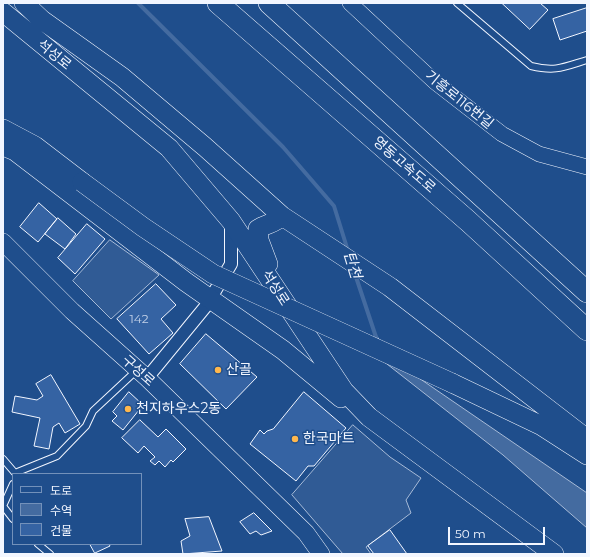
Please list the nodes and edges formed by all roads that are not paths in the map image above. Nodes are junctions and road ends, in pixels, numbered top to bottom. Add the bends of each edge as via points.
1 (24, 3) edge
2 (218, 3) edge
3 (269, 3) edge
4 (350, 3) edge
5 (457, 3) edge
6 (3, 12) edge
7 (587, 60) edge
8 (3, 130) edge
9 (3, 146) edge
10 (587, 167) edge
11 (282, 216) junction
12 (231, 221) junction
13 (3, 242) edge
14 (277, 291) junction
15 (587, 292) edge
16 (210, 298) junction
17 (587, 330) edge
18 (142, 374) junction
19 (369, 417) junction
20 (587, 439) edge
21 (587, 455) edge
22 (3, 459) edge
23 (15, 473) edge
24 (12, 486) edge
25 (3, 506) edge
26 (12, 518) edge
27 (39, 545) edge
28 (50, 554) edge
29 (321, 554) edge
30 (554, 554) edge

1 - 11 highway, 석성로 via 42,20 122,77
2 - 17 highway, 영동고속도로 via 468,221
3 - 15 highway, 영동고속도로
4 - 10 street, 기흥로116번길 via 435,82 502,134 539,154
5 - 7 lane via 531,66 556,70
6 - 12 highway, 석성로 via 169,148
8 - 21 highway, bridge via 35,146 142,227 213,274 542,426
9 - 16 highway via 15,151
11 - 14 highway via 278,221 265,224 258,229 259,240
11 - 20 highway, 석성로 via 390,287
12 - 14 highway, 석성로
12 - 16 street via 231,264
13 - 18 main road, 구성로 via 90,328
14 - 19 highway, 석성로 via 344,391
16 - 18 street
16 - 19 highway via 283,350
18 - 23 lane via 93,411 86,426 57,456
18 - 29 main road, 구성로 via 306,533
19 - 30 highway, 석성로
22 - 23 lane
24 - 25 lane
25 - 26 lane
27 - 28 lane

